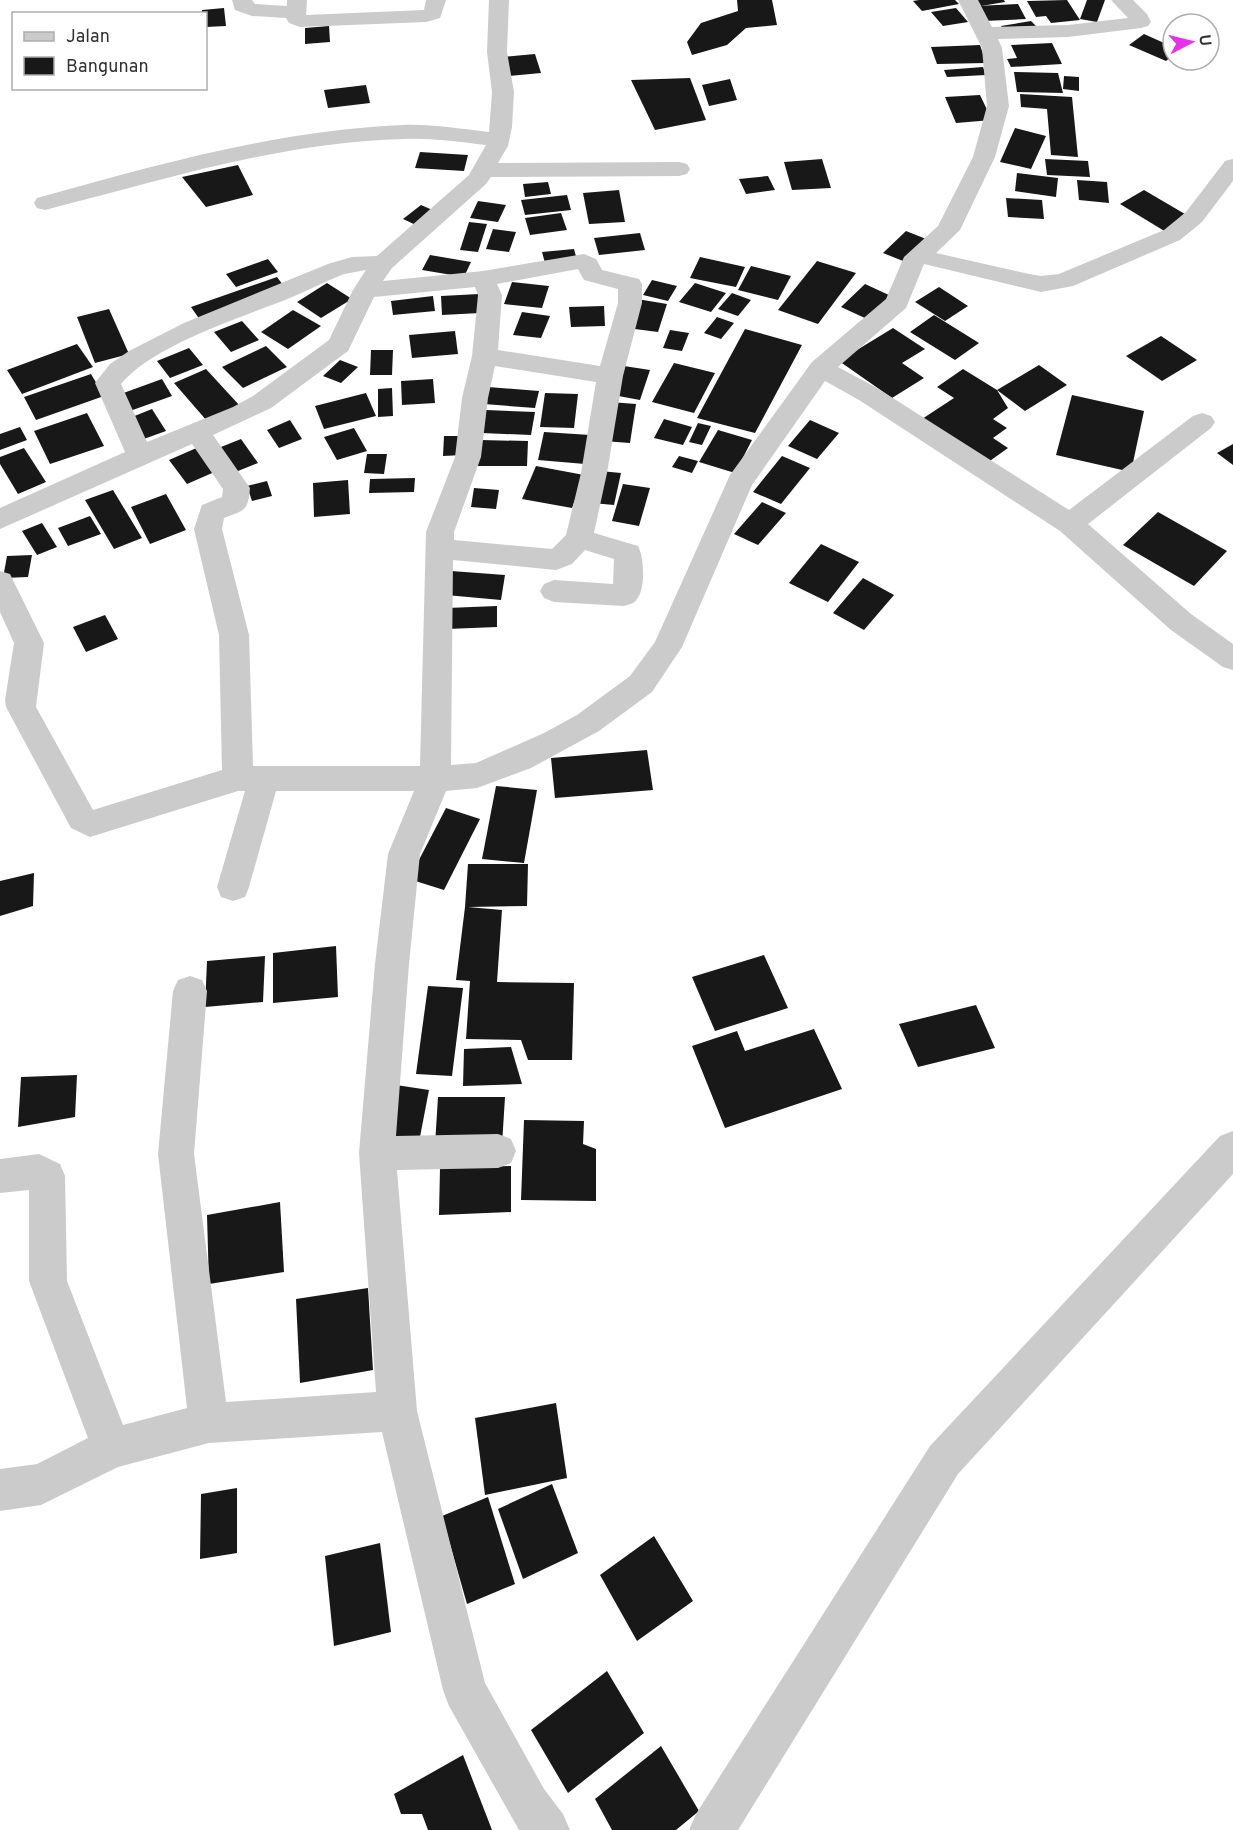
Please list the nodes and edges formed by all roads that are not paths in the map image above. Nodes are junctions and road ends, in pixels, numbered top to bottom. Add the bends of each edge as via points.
1 (242, 0) edge
2 (436, 0) edge
3 (499, 0) edge
4 (968, 0) edge
5 (1121, 0) edge
6 (296, 7) edge
7 (984, 33) junction
8 (499, 139) junction
9 (1233, 166) edge
10 (679, 169) dead end
11 (483, 170) junction
12 (45, 203) dead end
13 (919, 256) junction
14 (383, 263) junction
15 (483, 279) junction
16 (365, 290) junction
17 (485, 356) junction
18 (821, 368) junction
19 (610, 376) junction
20 (1202, 422) dead end
21 (197, 432) junction
22 (140, 455) junction
23 (0, 519) edge
24 (1070, 524) junction
25 (579, 538) junction
26 (440, 549) junction
27 (0, 581) edge
28 (554, 591) dead end
29 (1233, 660) edge
30 (251, 778) junction
31 (435, 779) junction
32 (233, 887) dead end
33 (190, 991) dead end
34 (1233, 1148) edge
35 (498, 1151) dead end
36 (377, 1153) junction
37 (0, 1176) edge
38 (397, 1411) junction
39 (209, 1423) junction
40 (112, 1449) junction
41 (0, 1491) edge
42 (547, 1830) edge
43 (712, 1830) edge

1 - 6 street via 242,6 252,10
2 - 6 street via 433,14 426,16 297,21
3 - 8 street via 497,52 503,92
4 - 7 street
5 - 7 street via 1141,22 1068,32
7 - 13 street via 992,48 998,106 984,157 948,230
8 - 11 street
8 - 12 street via 405,132 333,138 235,153
9 - 13 street via 1194,217 1172,235 1064,280 1035,283
10 - 11 street
11 - 14 street via 478,179
13 - 18 street via 912,262 897,303
14 - 16 street
14 - 22 street via 340,267 130,361 108,384
15 - 16 street
15 - 17 street via 490,295
15 - 19 street via 585,261 592,275 630,284 630,303
16 - 21 street via 339,345 332,351 262,402
17 - 19 street
17 - 26 street via 468,457 440,532
18 - 24 street
18 - 31 street via 740,482 667,647 641,684 588,723 520,759 477,775
19 - 25 street
20 - 24 street
21 - 22 street
21 - 30 street via 237,488 235,503 212,512 208,529 234,635
22 - 23 street
24 - 29 street via 1181,622
25 - 26 street via 555,560
25 - 28 street via 628,553 627,592 624,595
26 - 31 street
27 - 30 street via 29,643 21,707 82,819 90,824
30 - 31 street
30 - 32 street
31 - 36 street via 404,854
33 - 39 street via 176,1154
34 - 43 street via 944,1460
35 - 36 street
36 - 38 street
37 - 40 street via 39,1172 47,1176 48,1281
38 - 39 street
38 - 42 street via 465,1690 528,1805
39 - 40 street
40 - 41 street via 41,1484

